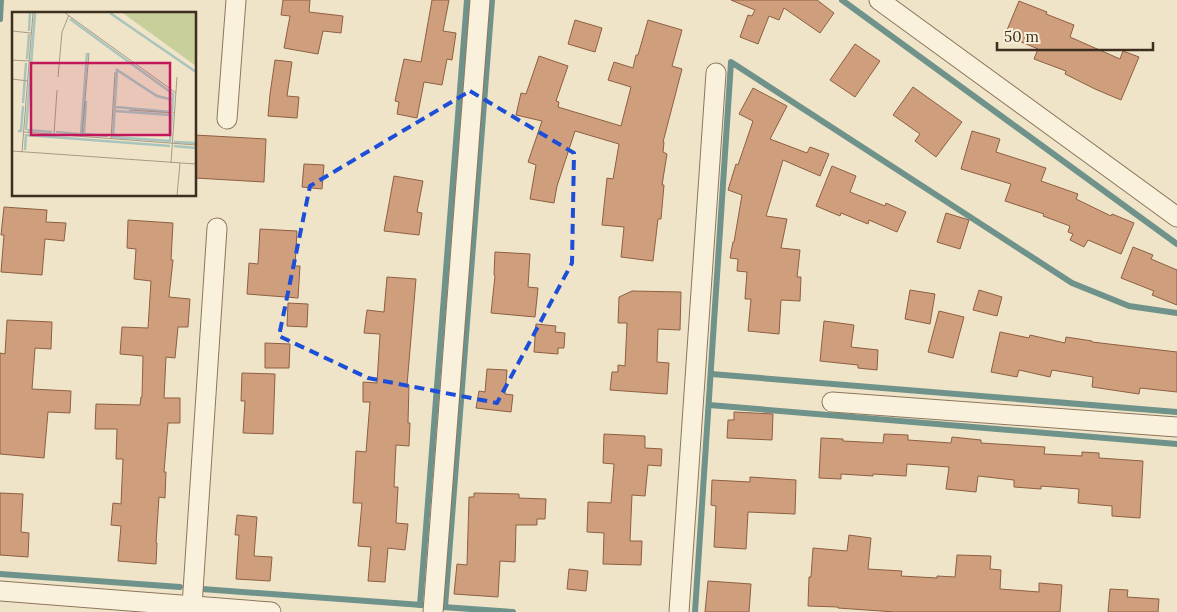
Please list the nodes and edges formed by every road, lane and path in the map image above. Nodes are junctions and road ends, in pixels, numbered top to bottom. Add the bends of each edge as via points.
1 (236, 0) edge
2 (480, 0) edge
3 (879, 0) edge
4 (716, 73) dead end
5 (227, 119) dead end
6 (1177, 218) edge
7 (217, 228) dead end
8 (832, 402) dead end
9 (1177, 427) edge
10 (0, 591) edge
11 (192, 606) junction
12 (271, 612) edge
13 (433, 612) edge
14 (679, 612) edge

1 - 5 street
2 - 13 street
3 - 6 street
4 - 14 street
7 - 11 street
8 - 9 street
10 - 11 street
11 - 12 street

